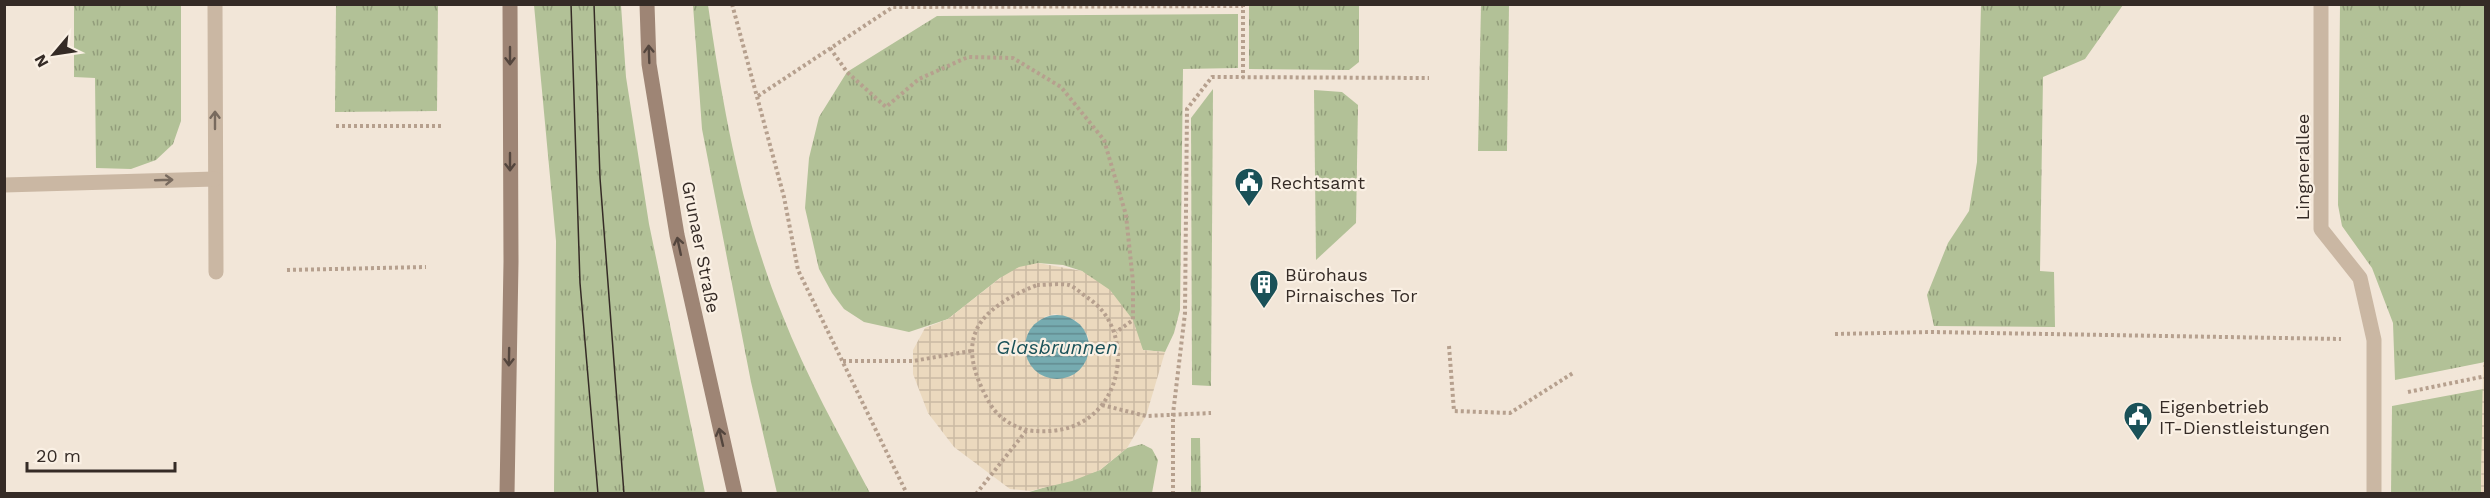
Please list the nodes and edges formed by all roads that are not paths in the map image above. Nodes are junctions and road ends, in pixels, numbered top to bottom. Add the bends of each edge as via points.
1 (215, 4) edge
2 (510, 4) edge
3 (647, 4) edge
4 (2321, 4) edge
5 (215, 179) junction
6 (4, 185) edge
7 (216, 272) dead end
8 (507, 494) edge
9 (735, 494) edge
10 (2374, 494) edge

5 -> 1 street
2 -> 8 main road
9 -> 3 main road, Grunaer Straße via 677,235 649,64
4 - 10 street, Lingnerallee via 2321,229 2360,278 2374,340
6 -> 5 street
5 - 7 street

